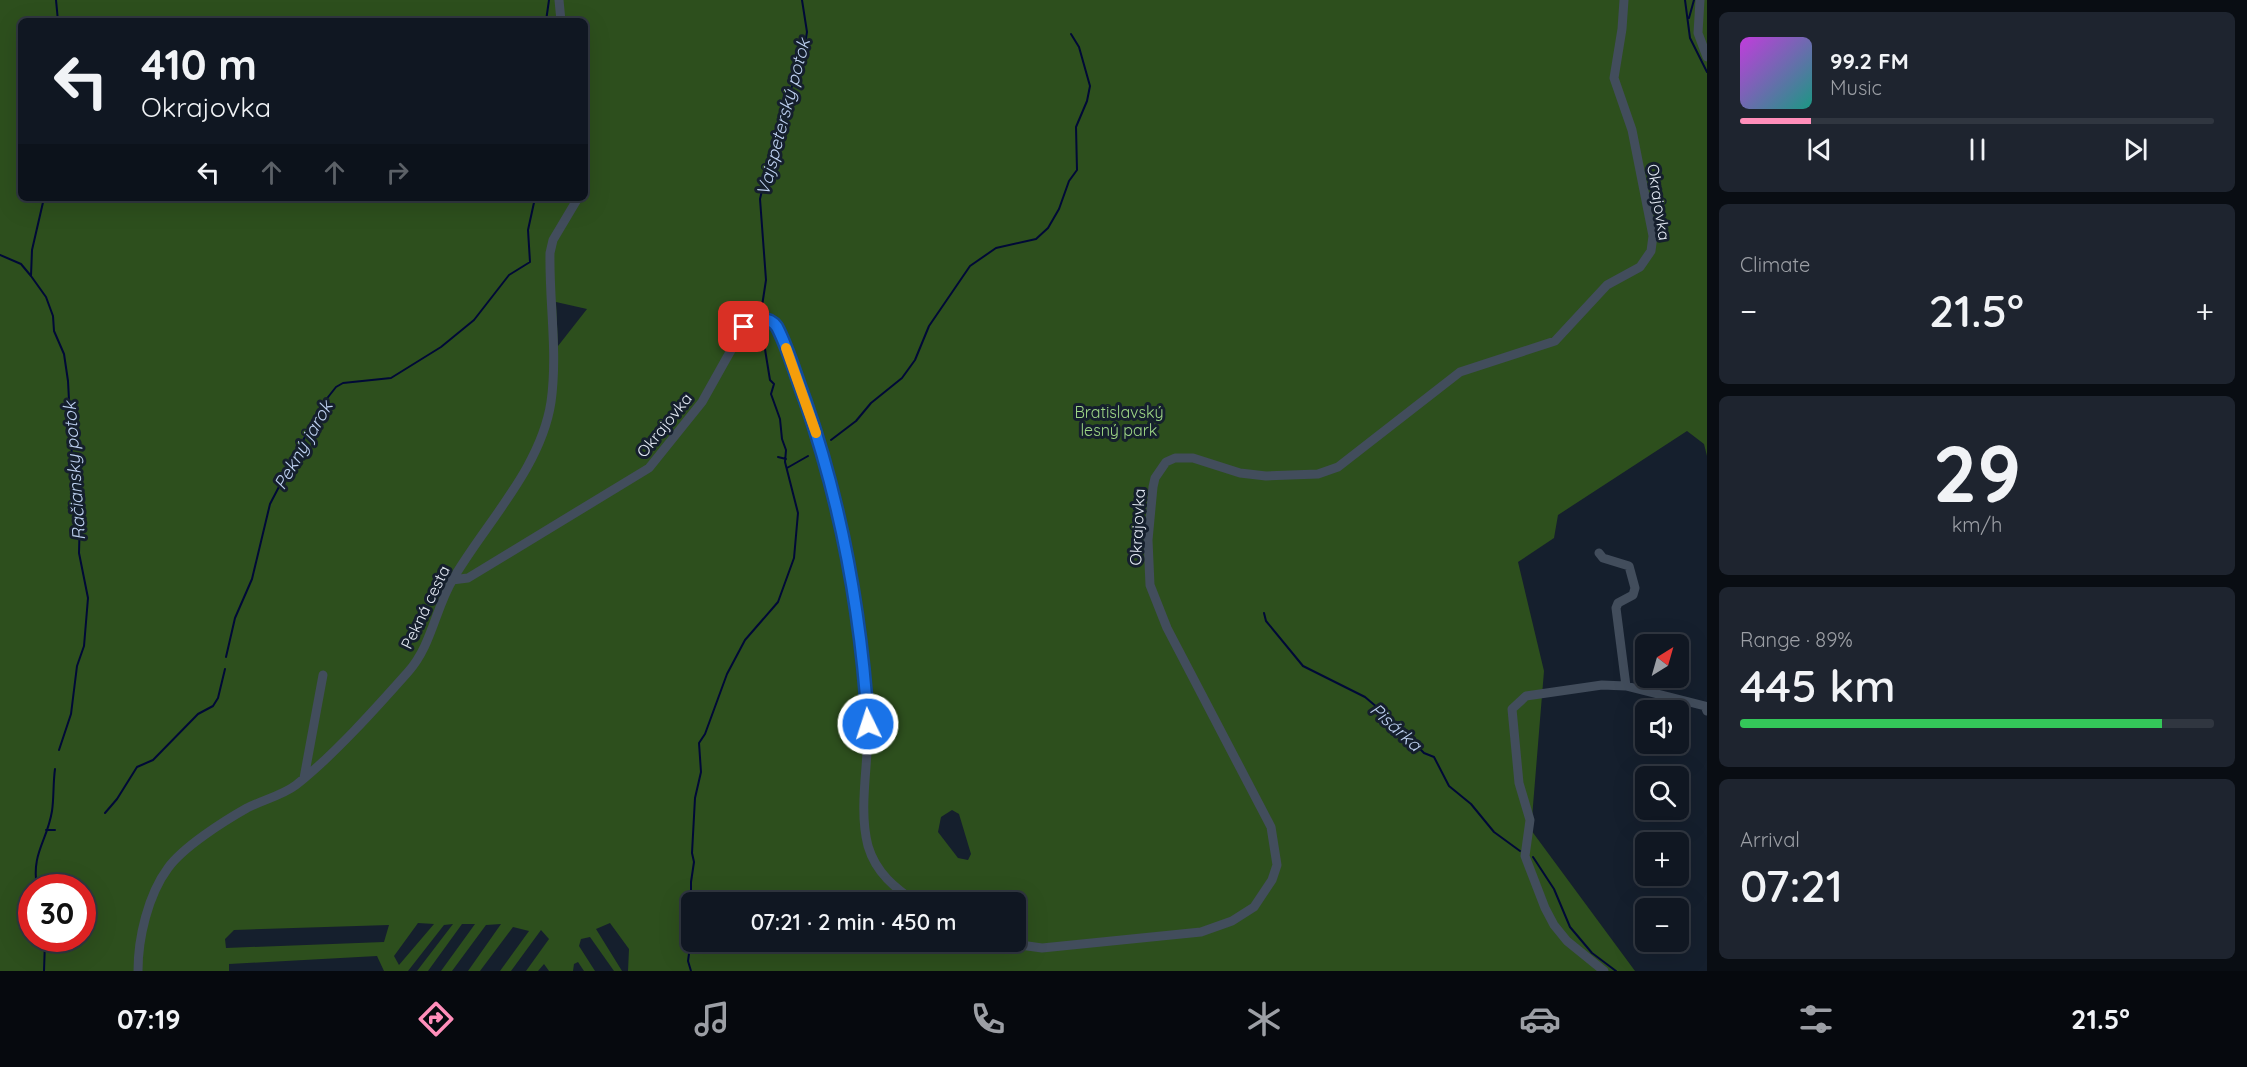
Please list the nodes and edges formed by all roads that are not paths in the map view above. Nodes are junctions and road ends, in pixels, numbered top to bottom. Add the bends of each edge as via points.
1 (559, 0) edge
2 (1624, 0) edge
3 (1700, 0) edge
4 (561, 18) edge
5 (1707, 57) edge
6 (576, 201) edge
7 (1599, 553) dead end
8 (452, 580) junction
9 (323, 675) dead end
10 (1626, 686) junction
11 (1706, 708) edge
12 (304, 778) junction
13 (904, 892) edge
14 (1026, 946) edge
15 (138, 971) edge
16 (1604, 971) edge

1 - 4 street
2 - 14 street, Okrajovka via 1614,78 1632,130 1653,236 1651,251 1640,267 1607,285 1555,341 1460,372 1328,472 1254,476 1184,458 1166,462 1155,478 1148,540 1150,585 1167,628 1271,827 1277,865 1265,893 1254,907 1232,921 1201,932 1042,948
3 - 5 street via 1698,33
6 - 8 street, Pekná cesta via 553,240 550,253 553,366 545,424 504,506
7 - 10 street via 1629,566 1632,573 1633,594 1618,603 1617,608
8 - 12 street, Pekná cesta via 429,639 413,665
8 - 13 street, Okrajovka via 468,578 649,468 702,402 744,327 761,319 774,323 816,431 849,561 865,670 868,724 864,819 869,848 882,874
9 - 12 street
10 - 11 street
10 - 16 street via 1593,686 1526,696 1512,714 1519,783 1530,820 1525,856 1554,925
12 - 15 street, Pekná cesta via 243,811 169,866 144,926

